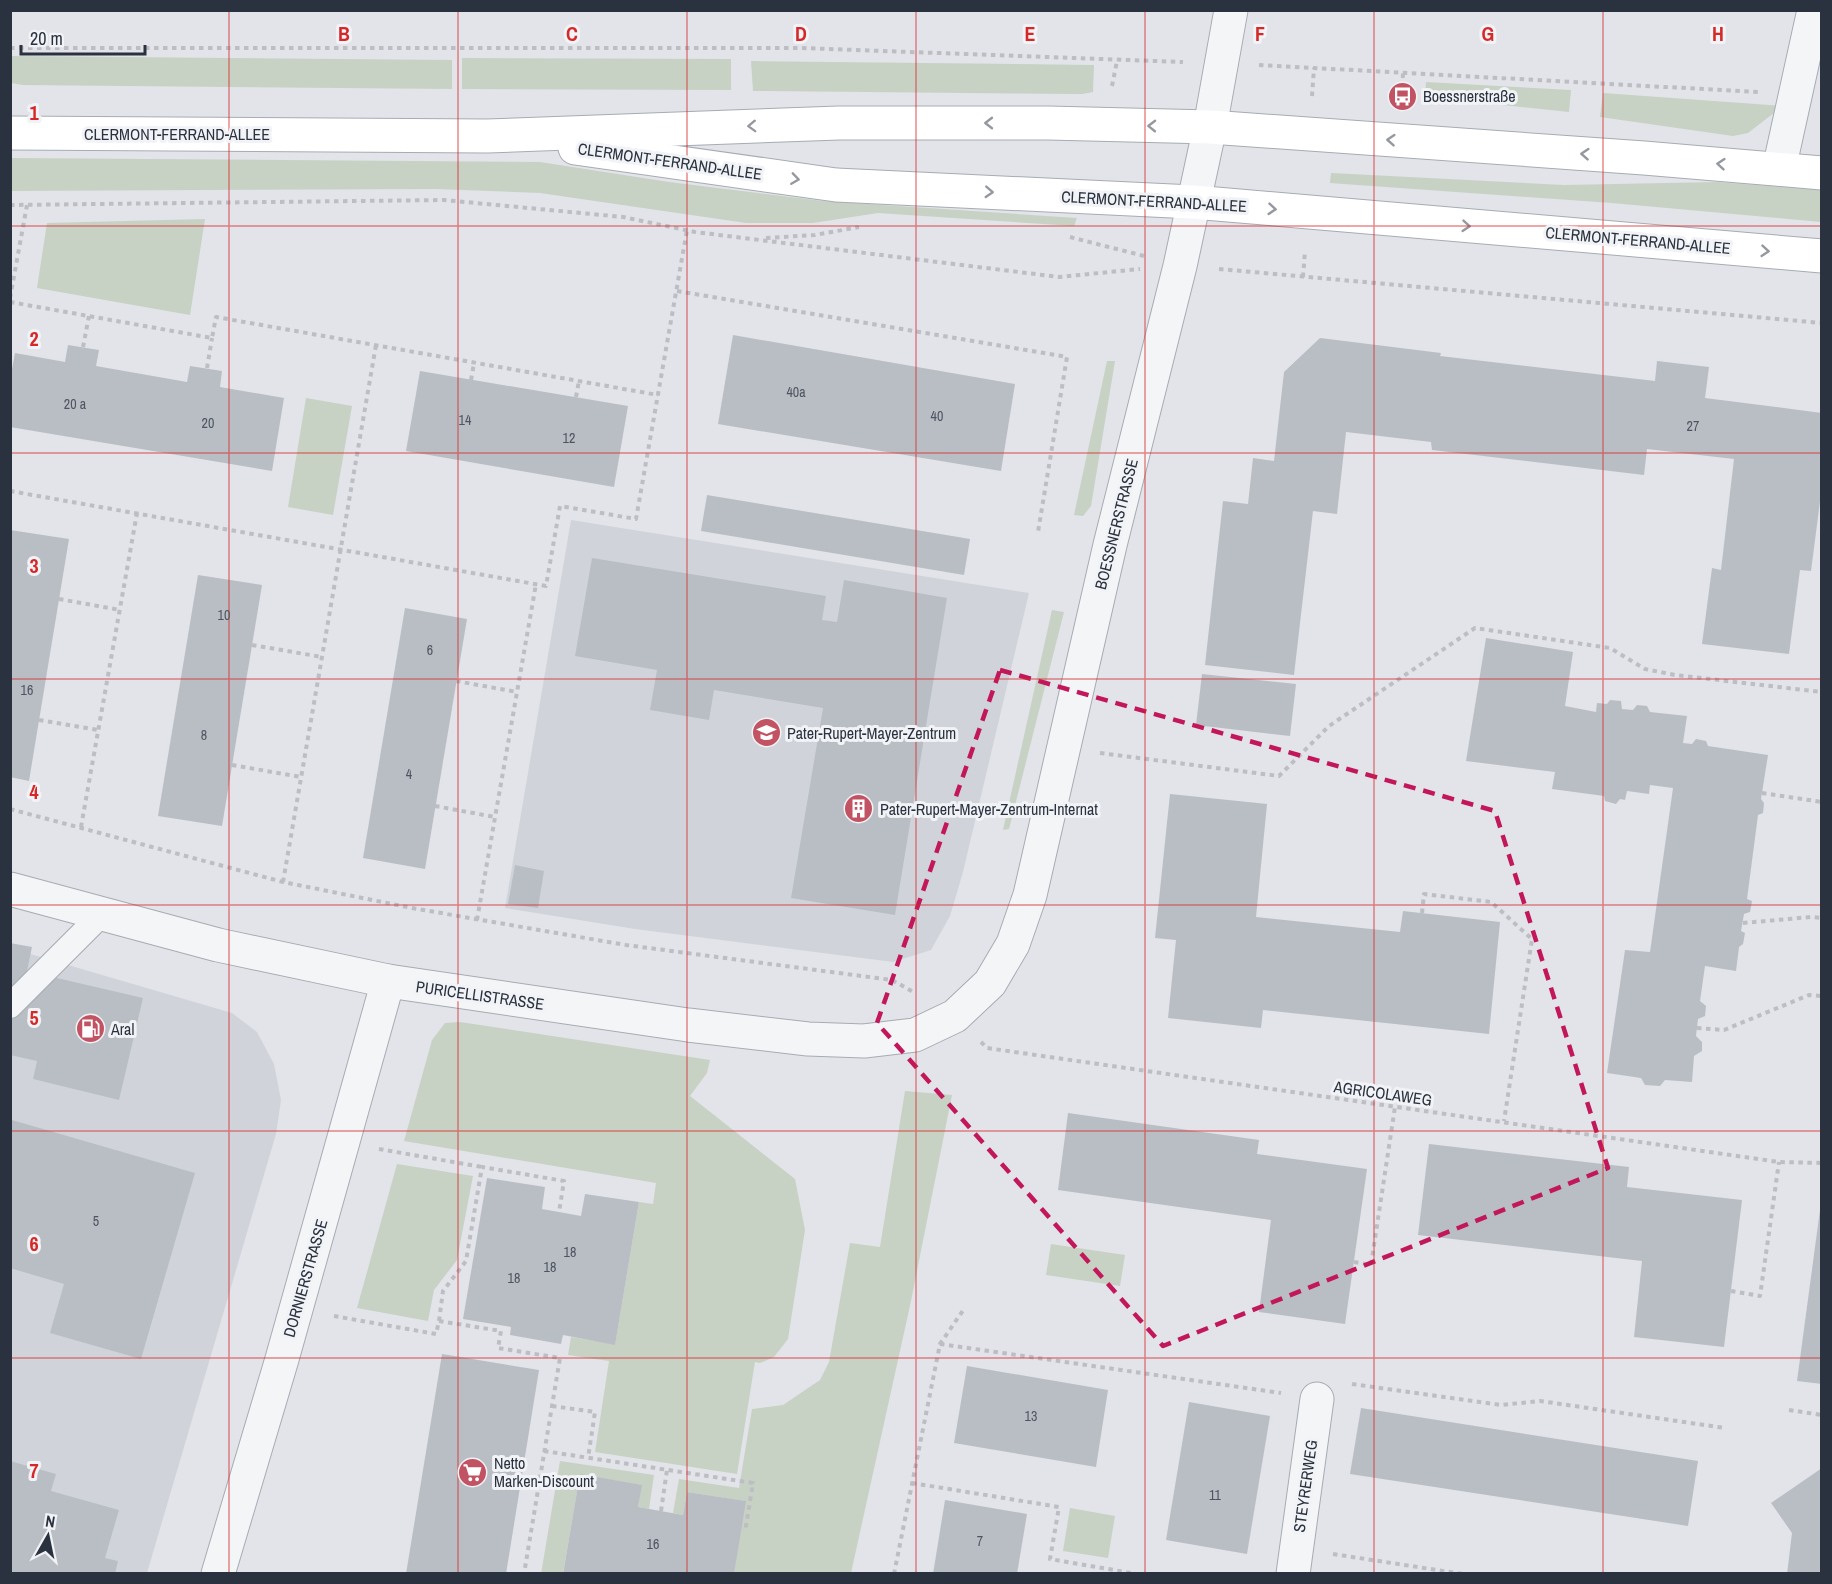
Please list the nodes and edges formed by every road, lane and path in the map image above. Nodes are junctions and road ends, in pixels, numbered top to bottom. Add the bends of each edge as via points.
1 (1232, 10) edge
2 (1814, 10) edge
3 (10, 48) edge
4 (1222, 62) junction
5 (1403, 73) junction
6 (1795, 94) junction
7 (1402, 96) dead end
8 (1210, 127) junction
9 (10, 133) edge
10 (487, 136) junction
11 (1779, 169) junction
12 (1821, 173) edge
13 (1193, 202) junction
14 (10, 205) edge
15 (27, 205) junction
16 (860, 227) dead end
17 (687, 231) junction
18 (1066, 236) dead end
19 (757, 239) junction
20 (1821, 256) edge
21 (1180, 266) junction
22 (676, 291) junction
23 (10, 300) edge
24 (89, 316) junction
25 (1821, 323) edge
26 (212, 338) junction
27 (376, 345) junction
28 (83, 348) dead end
29 (474, 362) junction
30 (207, 369) dead end
31 (471, 380) dead end
32 (579, 381) junction
33 (658, 395) junction
34 (576, 398) dead end
35 (10, 490) edge
36 (137, 513) junction
37 (1038, 532) dead end
38 (342, 549) junction
39 (536, 584) junction
40 (59, 599) dead end
41 (120, 610) junction
42 (252, 645) dead end
43 (322, 657) junction
44 (456, 681) dead end
45 (517, 692) junction
46 (1821, 692) edge
47 (39, 720) dead end
48 (98, 730) junction
49 (1064, 749) junction
50 (232, 765) dead end
51 (301, 777) junction
52 (1762, 793) dead end
53 (1821, 802) edge
54 (435, 806) dead end
55 (10, 809) edge
56 (495, 817) junction
57 (81, 827) junction
58 (283, 882) junction
59 (10, 889) edge
60 (102, 914) junction
61 (1422, 914) dead end
62 (1821, 918) edge
63 (477, 920) junction
64 (1743, 923) dead end
65 (388, 981) junction
66 (1821, 996) edge
67 (10, 1006) edge
68 (955, 1016) junction
69 (1697, 1028) dead end
70 (1395, 1107) junction
71 (1504, 1122) junction
72 (401, 1153) dead end
73 (1779, 1162) junction
74 (1821, 1163) edge
75 (482, 1167) junction
76 (559, 1212) dead end
77 (1354, 1262) dead end
78 (1731, 1291) dead end
79 (297, 1309) junction
80 (963, 1309) dead end
81 (439, 1321) junction
82 (940, 1344) junction
83 (1317, 1399) junction
84 (552, 1406) junction
85 (1789, 1410) dead end
86 (1821, 1415) edge
87 (1725, 1428) dead end
88 (544, 1451) junction
89 (588, 1458) junction
90 (668, 1470) junction
91 (912, 1483) junction
92 (661, 1511) dead end
93 (745, 1532) dead end
94 (1295, 1561) edge
95 (218, 1574) edge
96 (524, 1574) edge
97 (894, 1574) edge
98 (1137, 1574) edge
99 (1463, 1574) edge

1 - 4 street, BOESSNERSTRASSE
2 - 6 street
3 - 4 path via 802,48
4 - 5 path
4 - 8 street, BOESSNERSTRASSE
5 - 6 path
5 - 7 path
6 - 11 street
8 -> 10 street, CLERMONT-FERRAND-ALLEE via 839,123
11 -> 8 street, CLERMONT-FERRAND-ALLEE
8 - 13 street, BOESSNERSTRASSE
9 - 10 street, CLERMONT-FERRAND-ALLEE
10 -> 13 street, CLERMONT-FERRAND-ALLEE via 836,185
11 - 12 street, CLERMONT-FERRAND-ALLEE
13 -> 20 street, CLERMONT-FERRAND-ALLEE
13 - 21 street, BOESSNERSTRASSE
14 - 15 path
15 - 17 path via 444,200 623,218
15 - 23 path
16 - 19 path
17 - 19 path
17 - 22 path
18 - 21 path
19 - 21 path via 1059,278
21 - 25 path
21 - 49 street, BOESSNERSTRASSE
22 - 33 path
22 - 37 path via 1067,357
23 - 24 path
24 - 26 path
24 - 28 path
26 - 27 path via 216,316
26 - 30 path
27 - 29 path
27 - 38 path
29 - 31 path
29 - 32 path
32 - 33 path
32 - 34 path
33 - 39 path via 636,519 560,506 546,586
35 - 36 path
36 - 38 path
36 - 41 path
38 - 39 path
38 - 43 path
39 - 45 path
40 - 41 path
41 - 48 path
42 - 43 path
43 - 51 path
44 - 45 path
45 - 56 path
46 - 49 path via 1675,675 1645,669 1610,648 1475,628 1329,726 1279,776
47 - 48 path
48 - 57 path
49 - 68 street, BOESSNERSTRASSE via 1030,895 1012,944 990,983
50 - 51 path
51 - 58 path
52 - 53 path
54 - 56 path
55 - 57 path, AGRICOLAWEG
56 - 63 path
57 - 58 path, AGRICOLAWEG
58 - 63 path, AGRICOLAWEG
59 - 60 street, PURICELLISTRASSE
60 - 65 street, PURICELLISTRASSE via 218,945
60 - 67 lane
61 - 71 path via 1424,894 1491,902 1532,939
62 - 64 path
63 - 68 path, AGRICOLAWEG via 626,945 892,980
65 - 68 street, PURICELLISTRASSE via 808,1039 864,1041 915,1035
65 - 79 street, DORNIERSTRASSE
66 - 69 path via 1809,995 1724,1030
68 - 70 path, AGRICOLAWEG via 987,1048
70 - 71 path, AGRICOLAWEG
70 - 77 path via 1371,1265
71 - 73 path, AGRICOLAWEG
72 - 75 path
73 - 74 path, AGRICOLAWEG
73 - 78 path via 1760,1296
75 - 76 path via 564,1180
75 - 81 path via 466,1261 443,1291
79 - 81 path via 436,1334
79 - 95 street, DORNIERSTRASSE
80 - 82 path
81 - 84 path via 501,1331 498,1348 560,1358
82 - 83 path
82 - 91 path
83 - 87 path via 1320,1380 1501,1405 1539,1401
83 - 94 street, STEYRERWEG
84 - 88 path
84 - 89 path via 595,1412
85 - 86 path
88 - 89 path
88 - 96 path
89 - 90 path
90 - 92 path
90 - 93 path via 753,1484
91 - 97 path
91 - 98 path via 1059,1507 1050,1559
94 - 99 path

